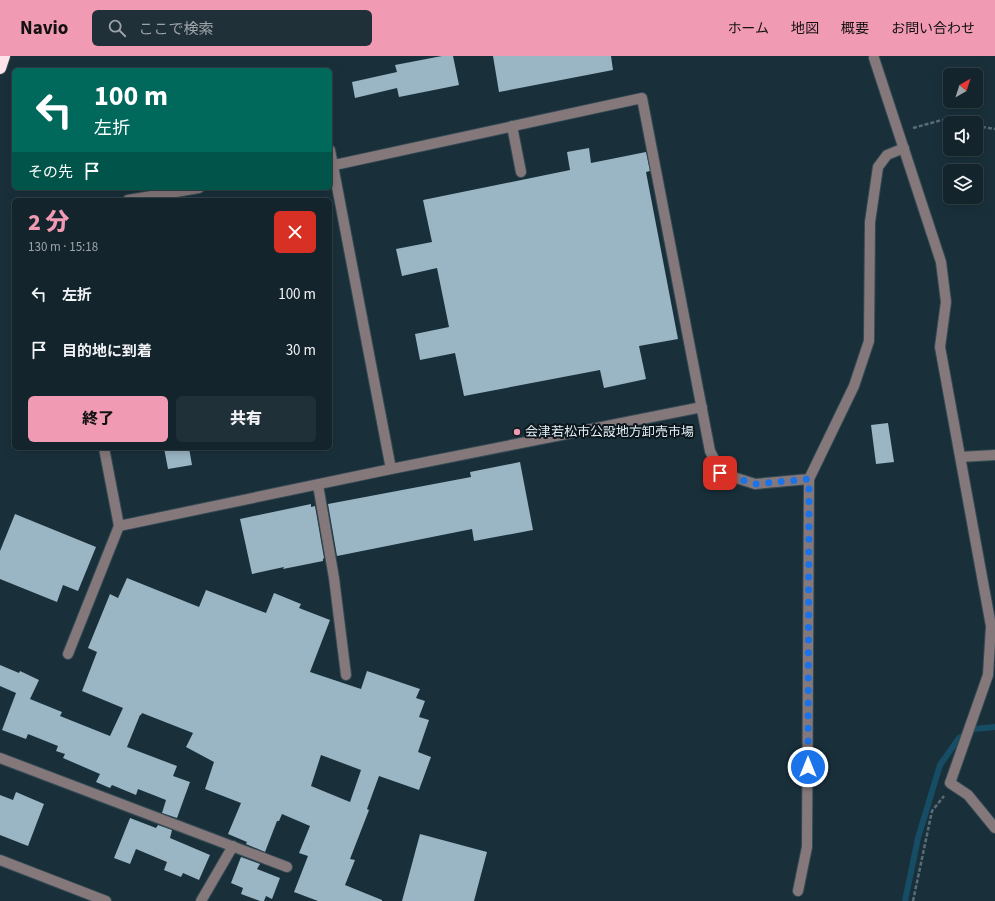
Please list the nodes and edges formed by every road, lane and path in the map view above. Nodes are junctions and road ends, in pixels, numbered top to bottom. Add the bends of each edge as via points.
1 (4, 56) edge
2 (874, 58) dead end
3 (0, 68) edge
4 (943, 120) edge
5 (512, 126) junction
6 (983, 127) edge
7 (995, 129) edge
8 (899, 132) junction
9 (904, 148) junction
10 (332, 166) edge
11 (521, 172) dead end
12 (187, 190) edge
13 (140, 198) edge
14 (702, 406) junction
15 (104, 450) edge
16 (995, 455) edge
17 (960, 458) junction
18 (391, 469) junction
19 (809, 479) junction
20 (318, 485) junction
21 (119, 526) junction
22 (68, 654) dead end
23 (346, 675) dead end
24 (0, 758) edge
25 (950, 783) junction
26 (995, 828) edge
27 (232, 846) junction
28 (0, 860) edge
29 (287, 866) dead end
30 (798, 891) dead end
31 (106, 901) edge
32 (201, 901) edge
33 (913, 901) edge

1 - 3 highway
2 - 8 street
4 - 8 path
5 - 10 street
5 - 11 street
5 - 14 street via 642,98
6 - 7 path
8 - 9 street
9 - 17 street via 941,262 946,302 940,347
9 - 19 street via 887,155 878,167 870,222 869,341 854,386
10 - 18 street
12 - 13 street
14 - 18 street
14 - 19 street via 710,451 720,473 755,484
15 - 21 street
16 - 17 street
17 - 25 street via 991,626 988,675
18 - 20 street
19 - 30 street via 808,847
20 - 21 street
20 - 23 street via 334,578
21 - 22 street
24 - 27 street
25 - 26 street via 968,795
25 - 33 path via 932,811
27 - 29 street
27 - 32 street
28 - 31 street

